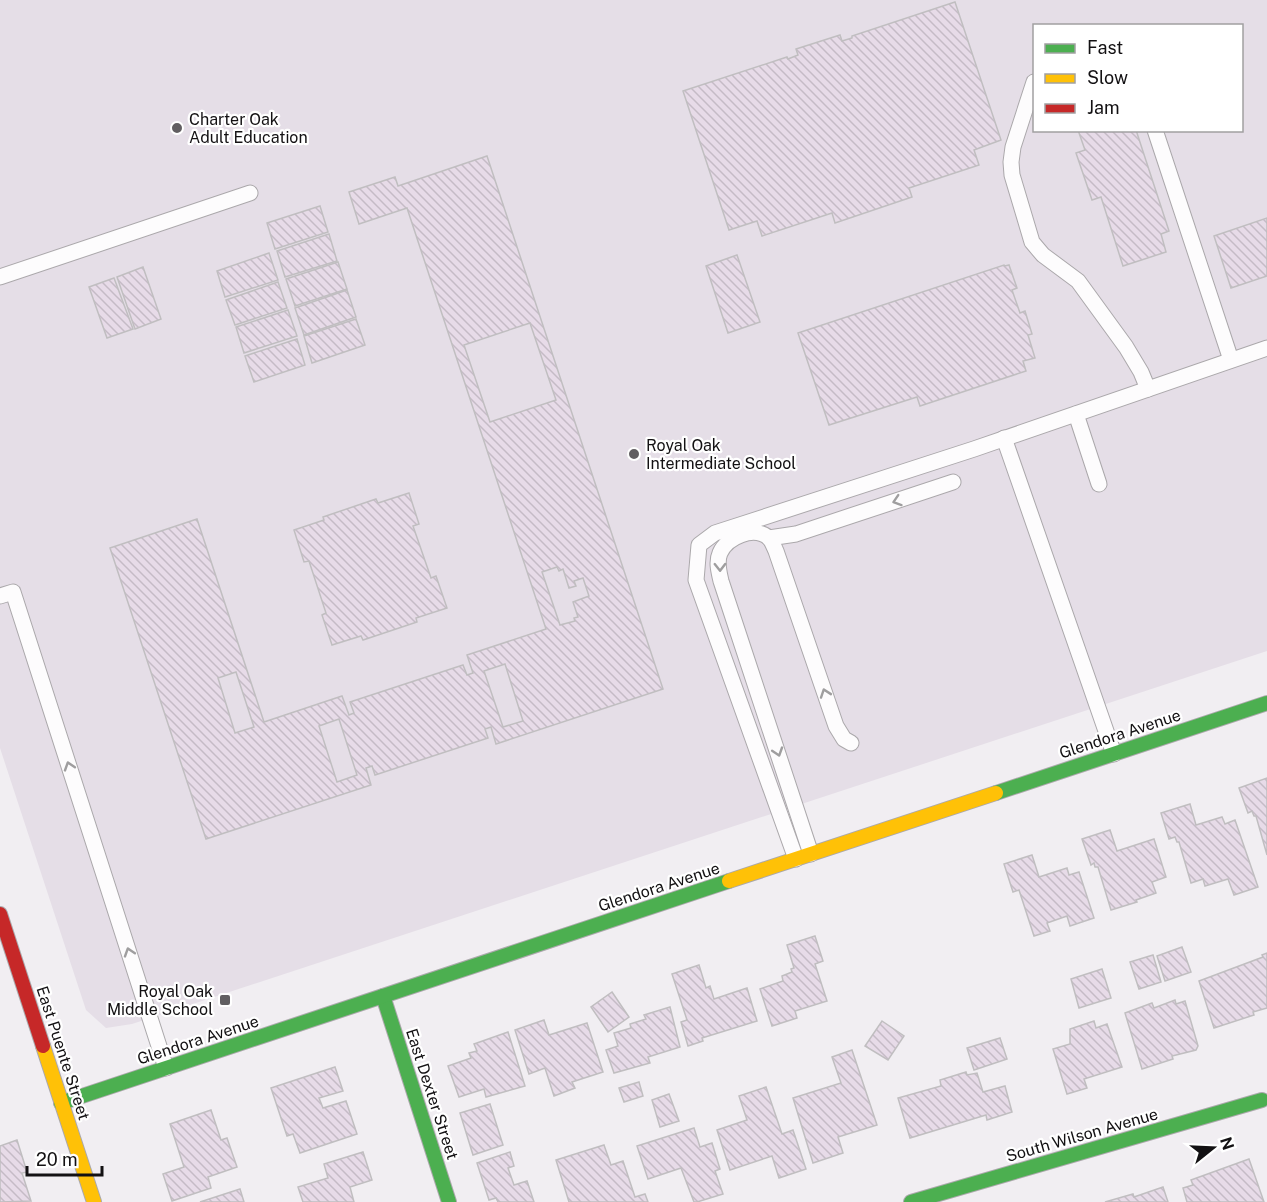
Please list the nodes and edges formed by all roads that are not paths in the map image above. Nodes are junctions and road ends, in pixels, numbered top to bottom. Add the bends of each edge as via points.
1 (1033, 88) edge
2 (1156, 132) edge
3 (250, 193) dead end
4 (0, 277) edge
5 (1267, 348) edge
6 (1231, 360) junction
7 (1148, 389) junction
8 (1076, 414) junction
9 (1004, 438) junction
10 (953, 482) dead end
11 (1099, 484) dead end
12 (769, 538) junction
13 (0, 596) edge
14 (1267, 703) edge
15 (851, 743) dead end
16 (1114, 754) junction
17 (803, 856) junction
18 (0, 914) edge
19 (383, 996) junction
20 (166, 1068) junction
21 (1262, 1100) dead end
22 (61, 1102) junction
23 (94, 1202) edge
24 (449, 1202) edge
25 (912, 1202) edge

1 - 7 lane via 1011,162 1032,242 1078,281 1126,346
2 - 6 lane
3 - 4 lane
5 - 6 lane
6 - 7 lane
7 - 8 lane
8 - 9 lane
8 - 11 lane
9 - 16 lane
9 - 17 lane via 716,532 699,545 696,580
10 -> 12 lane via 796,534
15 -> 12 lane via 844,740 836,726
12 -> 17 lane via 748,533 732,539 720,554 718,565
20 -> 13 lane via 13,592
14 - 16 street, Glendora Avenue
16 - 17 street, Glendora Avenue
17 - 19 street, Glendora Avenue
18 - 22 street, East Puente Street
19 - 20 street, Glendora Avenue
19 - 24 street, East Dexter Street
20 - 22 street, Glendora Avenue
21 - 25 street, South Wilson Avenue
22 - 23 street, East Puente Street

